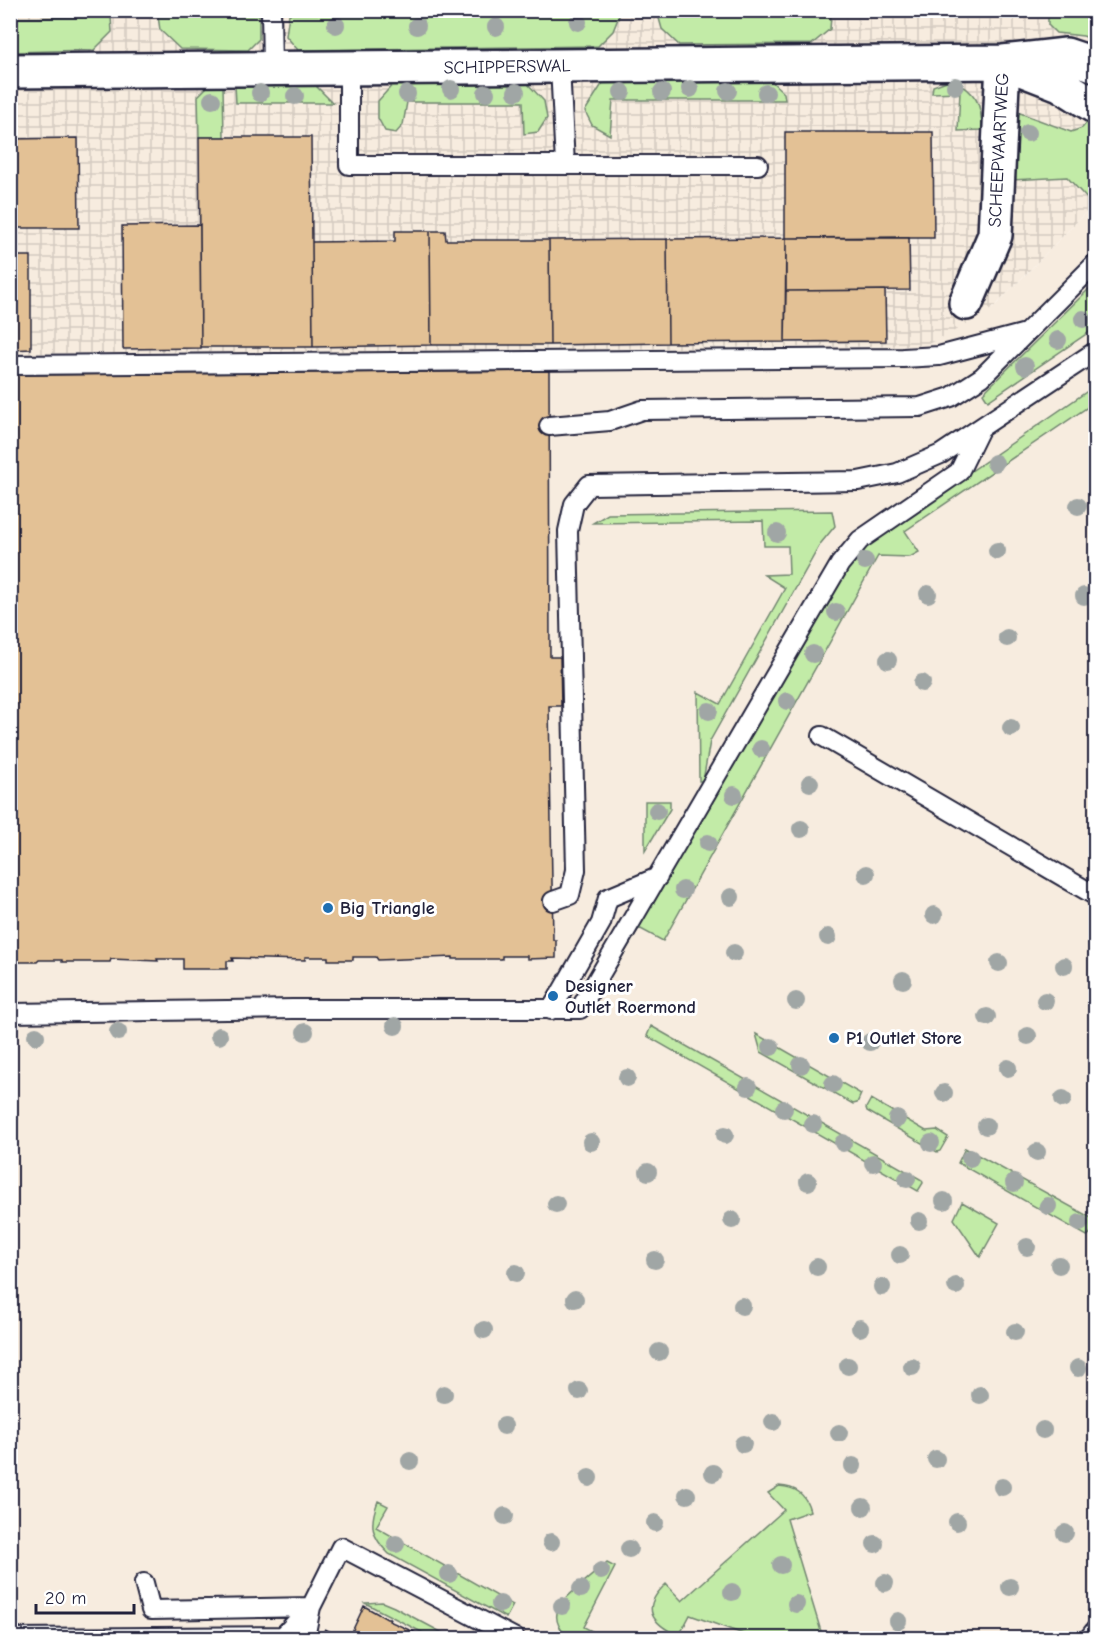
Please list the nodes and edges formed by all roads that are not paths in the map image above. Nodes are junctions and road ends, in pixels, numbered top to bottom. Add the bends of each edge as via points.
1 (271, 10) edge
2 (1003, 62) junction
3 (1095, 65) edge
4 (560, 66) junction
5 (349, 68) junction
6 (272, 69) junction
7 (10, 71) edge
8 (1095, 107) edge
9 (566, 165) junction
10 (758, 165) dead end
11 (1095, 263) edge
12 (966, 303) dead end
13 (1026, 333) junction
14 (1095, 351) edge
15 (10, 365) edge
16 (549, 426) dead end
17 (980, 429) junction
18 (822, 736) dead end
19 (658, 877) junction
20 (1095, 896) edge
21 (553, 901) dead end
22 (551, 1010) junction
23 (10, 1012) edge
24 (144, 1583) dead end
25 (311, 1606) junction
26 (1095, 1629) edge
27 (10, 1638) edge
28 (305, 1638) edge
29 (515, 1638) edge
30 (1089, 1638) edge

1 - 6 lane
2 - 3 street, SCHIPPERSWAL via 1066,55
2 - 4 street, SCHIPPERSWAL
2 - 8 street, SCHIPPERSWAL via 1060,84
2 - 12 street, SCHEEPVAARTWEG via 995,235
4 - 5 street, SCHIPPERSWAL
4 - 9 lane
5 - 6 street, SCHIPPERSWAL
5 - 9 lane via 349,165
6 - 7 street, SCHIPPERSWAL
9 - 10 lane
11 - 13 lane
13 - 15 lane via 939,356 903,358
13 - 16 lane via 982,377 951,397 920,406 642,410 610,421
14 - 17 lane
17 - 19 lane via 959,472 860,540 840,564
17 - 21 lane via 941,454 897,473 858,481 589,485 574,504 568,531 576,870 570,895
18 - 20 lane
19 - 22 lane via 608,898 601,923
19 - 22 lane via 580,1009
22 - 23 lane
24 - 25 lane via 151,1610
25 - 27 lane via 283,1636
25 - 28 lane
25 - 29 lane via 341,1547
26 - 30 lane

